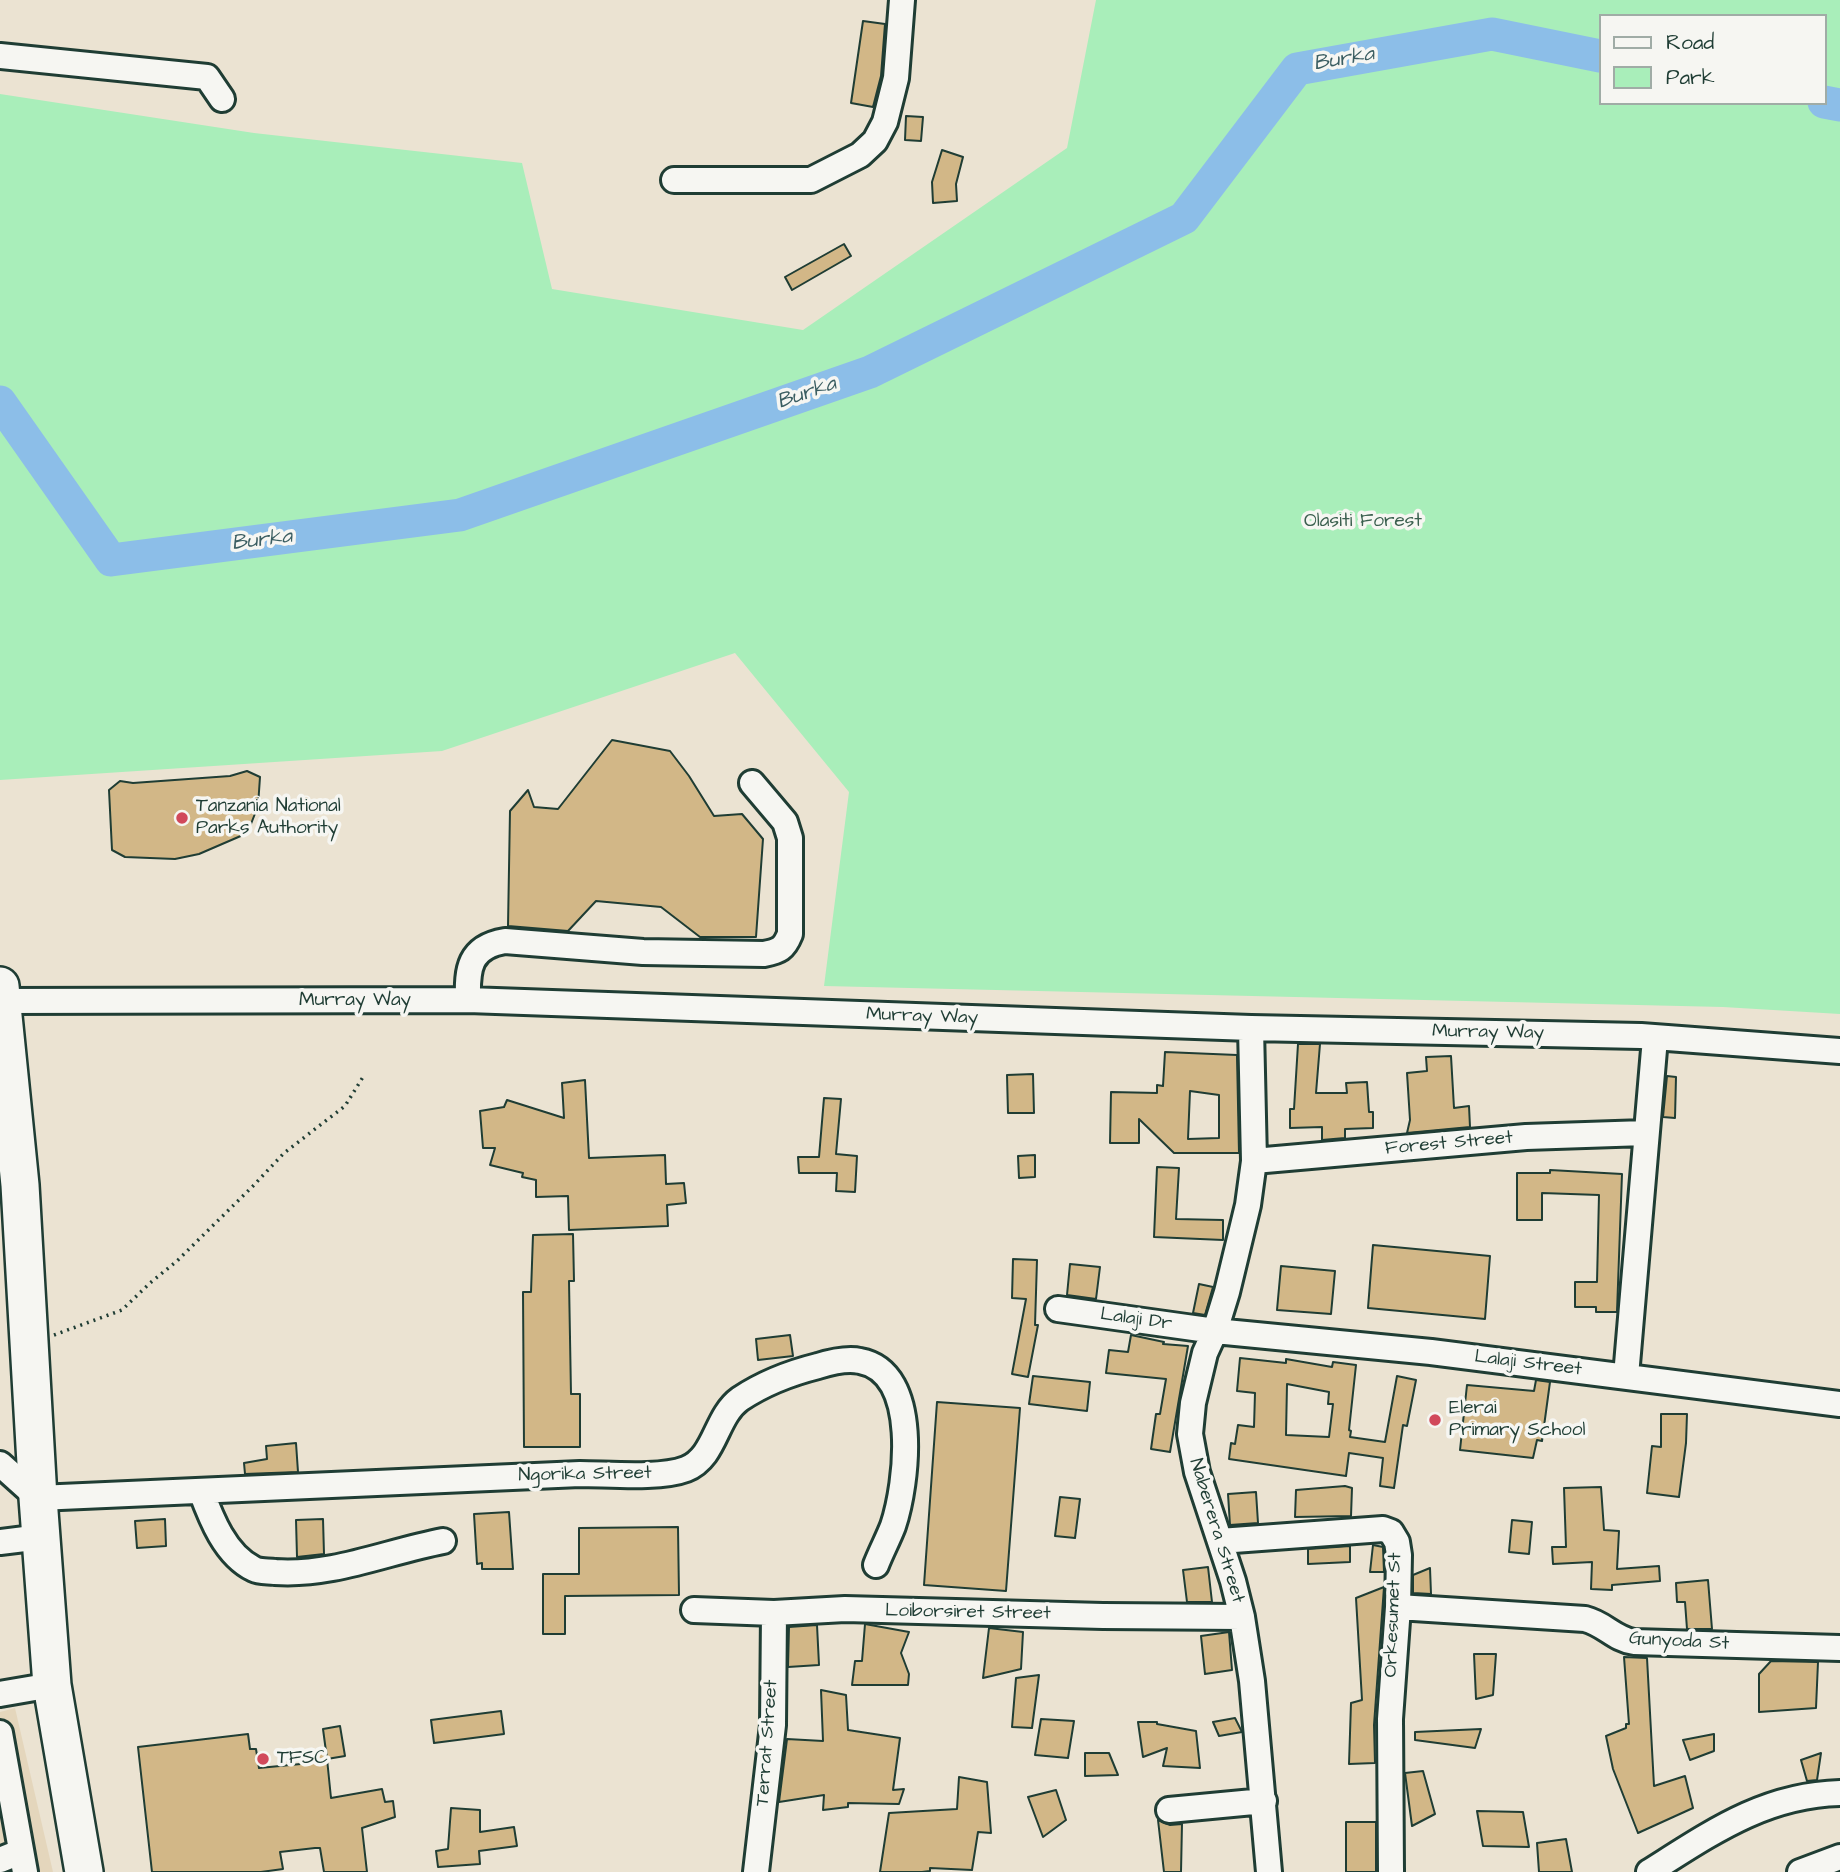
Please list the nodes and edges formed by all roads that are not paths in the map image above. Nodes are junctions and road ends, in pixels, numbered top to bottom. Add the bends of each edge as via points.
1 (902, 0) edge
2 (0, 56) edge
3 (222, 99) dead end
4 (674, 180) dead end
5 (751, 783) dead end
6 (1, 993) edge
7 (468, 1000) junction
8 (1251, 1028) junction
9 (1655, 1038) junction
10 (4, 1039) edge
11 (1840, 1051) edge
12 (1645, 1133) junction
13 (1254, 1161) junction
14 (1058, 1309) dead end
15 (1215, 1331) junction
16 (1626, 1376) junction
17 (1840, 1404) edge
18 (0, 1464) edge
19 (201, 1491) junction
20 (38, 1498) junction
21 (41, 1537) junction
22 (443, 1541) dead end
23 (1220, 1541) junction
24 (0, 1542) edge
25 (876, 1565) dead end
26 (1398, 1607) junction
27 (694, 1610) dead end
28 (774, 1613) junction
29 (1242, 1617) junction
30 (1840, 1648) edge
31 (52, 1685) junction
32 (0, 1694) edge
33 (0, 1733) edge
34 (1840, 1793) edge
35 (1264, 1801) junction
36 (1169, 1810) dead end
37 (1840, 1857) edge
38 (15, 1861) edge
39 (84, 1872) edge
40 (756, 1872) edge
41 (1269, 1872) edge
42 (1391, 1872) edge
43 (1648, 1872) edge
44 (1800, 1872) edge

1 - 4 street via 896,78 886,122 860,155 811,180
2 - 3 street via 207,77
5 - 7 street via 785,822 790,838 790,934 779,951 643,952 491,943 472,960
6 - 7 street, Murray Way
6 - 10 highway
7 - 8 street, Murray Way
8 - 9 street, Murray Way
8 - 13 street, Naberera Street
9 - 11 street, Murray Way
9 - 12 street
10 - 20 highway via 20,1185
12 - 13 street, Forest Street via 1526,1137
12 - 16 street
13 - 15 street, Naberera Street via 1248,1205
14 - 15 street, Lalaji Dr
15 - 16 street, Lalaji Street
15 - 23 street, Naberera Street via 1196,1388 1190,1434 1197,1472
16 - 17 street, Lalaji Street
18 - 20 street
19 - 20 street, Ngorika Street
19 - 22 street via 227,1544 238,1559 256,1570 314,1572
19 - 25 street, Ngorika Street via 674,1472 705,1454 729,1410 766,1383 830,1363 861,1361 888,1378 904,1415 904,1470 893,1525
20 - 21 highway
21 - 24 street
21 - 31 highway
23 - 26 street, Orkesumet St via 1383,1529 1397,1542
23 - 29 street, Naberera Street
26 - 30 street, Gunyoda St via 1585,1619 1633,1642
26 - 42 street, Orkesumet St via 1390,1718
27 - 28 street, Loiborsiret Street
28 - 29 street, Loiborsiret Street via 845,1609
28 - 40 street, Terrat Street via 773,1726
29 - 35 street, Naberera Street
31 - 32 street
31 - 39 highway
33 - 38 street
34 - 43 street via 1777,1802 1724,1826
35 - 36 street
35 - 41 street, Naberera Street
37 - 44 street

